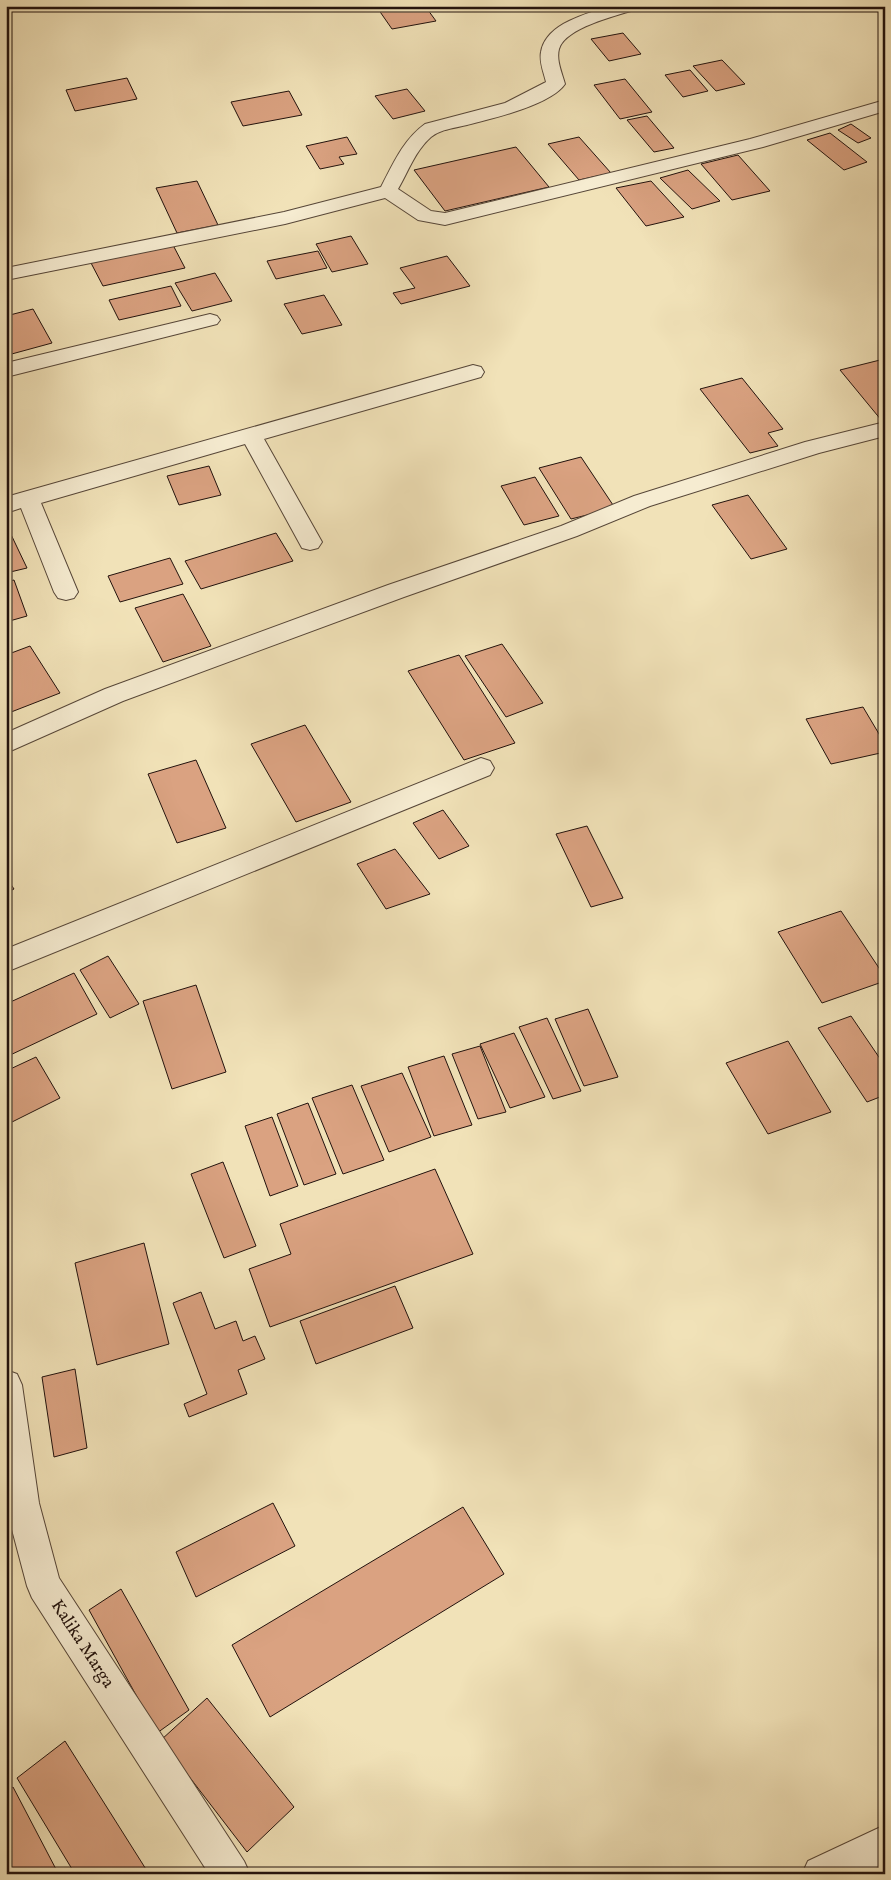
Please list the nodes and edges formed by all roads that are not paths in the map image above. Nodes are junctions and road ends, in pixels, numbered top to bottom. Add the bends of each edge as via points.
1 (628, 6) edge
2 (885, 105) edge
3 (388, 191) junction
4 (6, 274) edge
5 (210, 320) dead end
6 (6, 370) edge
7 (473, 372) dead end
8 (885, 429) edge
9 (251, 436) junction
10 (28, 498) junction
11 (6, 505) edge
12 (310, 542) dead end
13 (66, 592) dead end
14 (6, 744) edge
15 (481, 768) dead end
16 (6, 961) edge
17 (6, 1385) edge
18 (885, 1844) edge
19 (231, 1874) edge
20 (822, 1874) edge

1 - 3 street via 582,22 556,38 550,48 549,59 556,84 540,96 423,133
2 - 3 street via 756,142 445,219 425,216
3 - 4 street via 268,222
5 - 6 street
7 - 9 street
8 - 14 street via 813,447 642,502 114,695
9 - 10 street
9 - 12 street
10 - 11 street
10 - 13 street
15 - 16 street
17 - 19 street, Kalika Marga via 22,1503 44,1586
18 - 20 street

